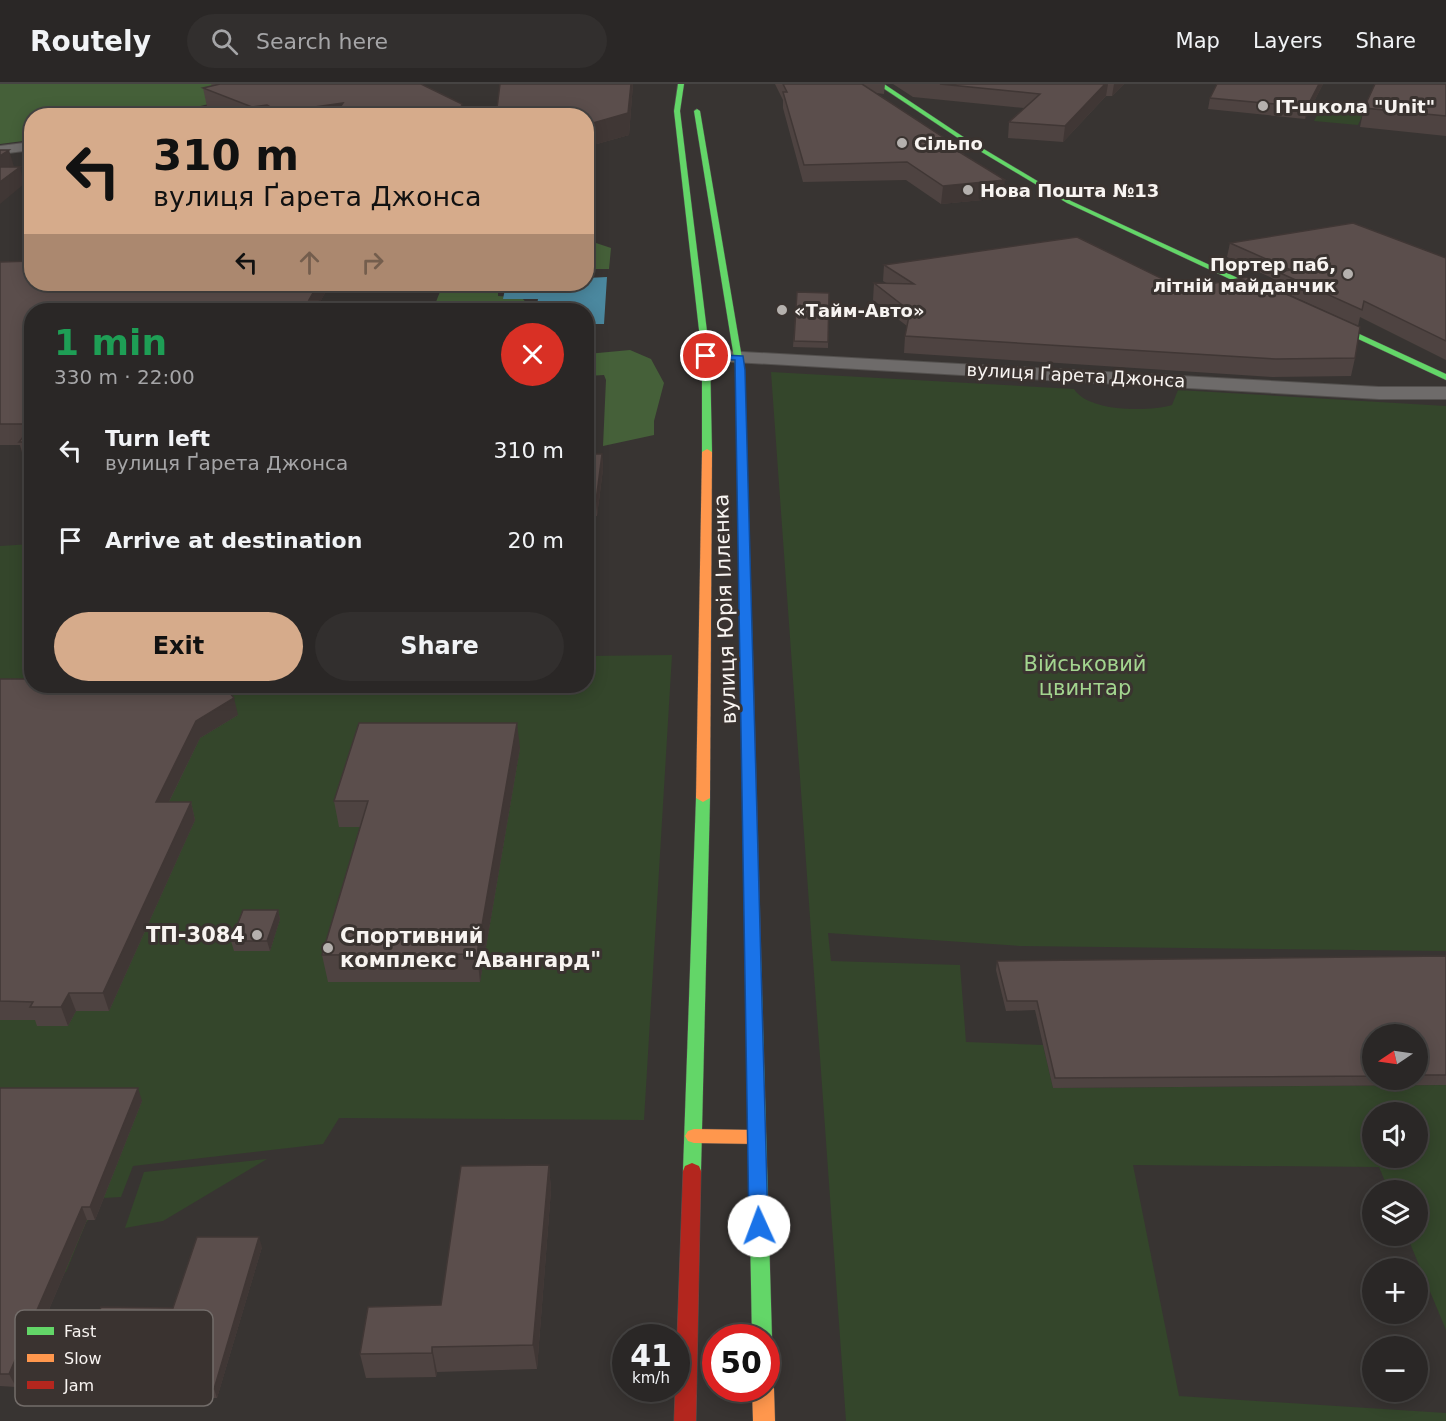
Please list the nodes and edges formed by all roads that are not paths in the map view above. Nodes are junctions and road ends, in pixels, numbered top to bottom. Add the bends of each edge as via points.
1 (315, 84) edge
2 (681, 84) edge
3 (880, 84) edge
4 (697, 98) dead end
5 (217, 108) edge
6 (24, 147) edge
7 (0, 150) edge
8 (706, 356) junction
9 (740, 358) junction
10 (1446, 377) edge
11 (1446, 393) edge
12 (694, 1136) junction
13 (756, 1137) junction
14 (762, 1324) edge
15 (763, 1402) edge
16 (685, 1421) edge
17 (764, 1421) edge

1 - 5 street
2 - 8 main road, вулиця Юрія Іллєнка via 677,111
3 - 10 main road via 1069,202
4 - 9 main road, вулиця Юрія Іллєнка
6 - 7 street
8 - 9 street, вулиця Ґарета Джонса
8 - 12 main road, вулиця Юрія Іллєнка via 703,789
9 - 11 street, вулиця Ґарета Джонса via 1379,393
9 - 13 main road, вулиця Юрія Іллєнка
12 - 13 main road
12 - 16 main road, вулиця Юрія Іллєнка
13 - 14 main road, вулиця Юрія Іллєнка
15 - 17 main road

